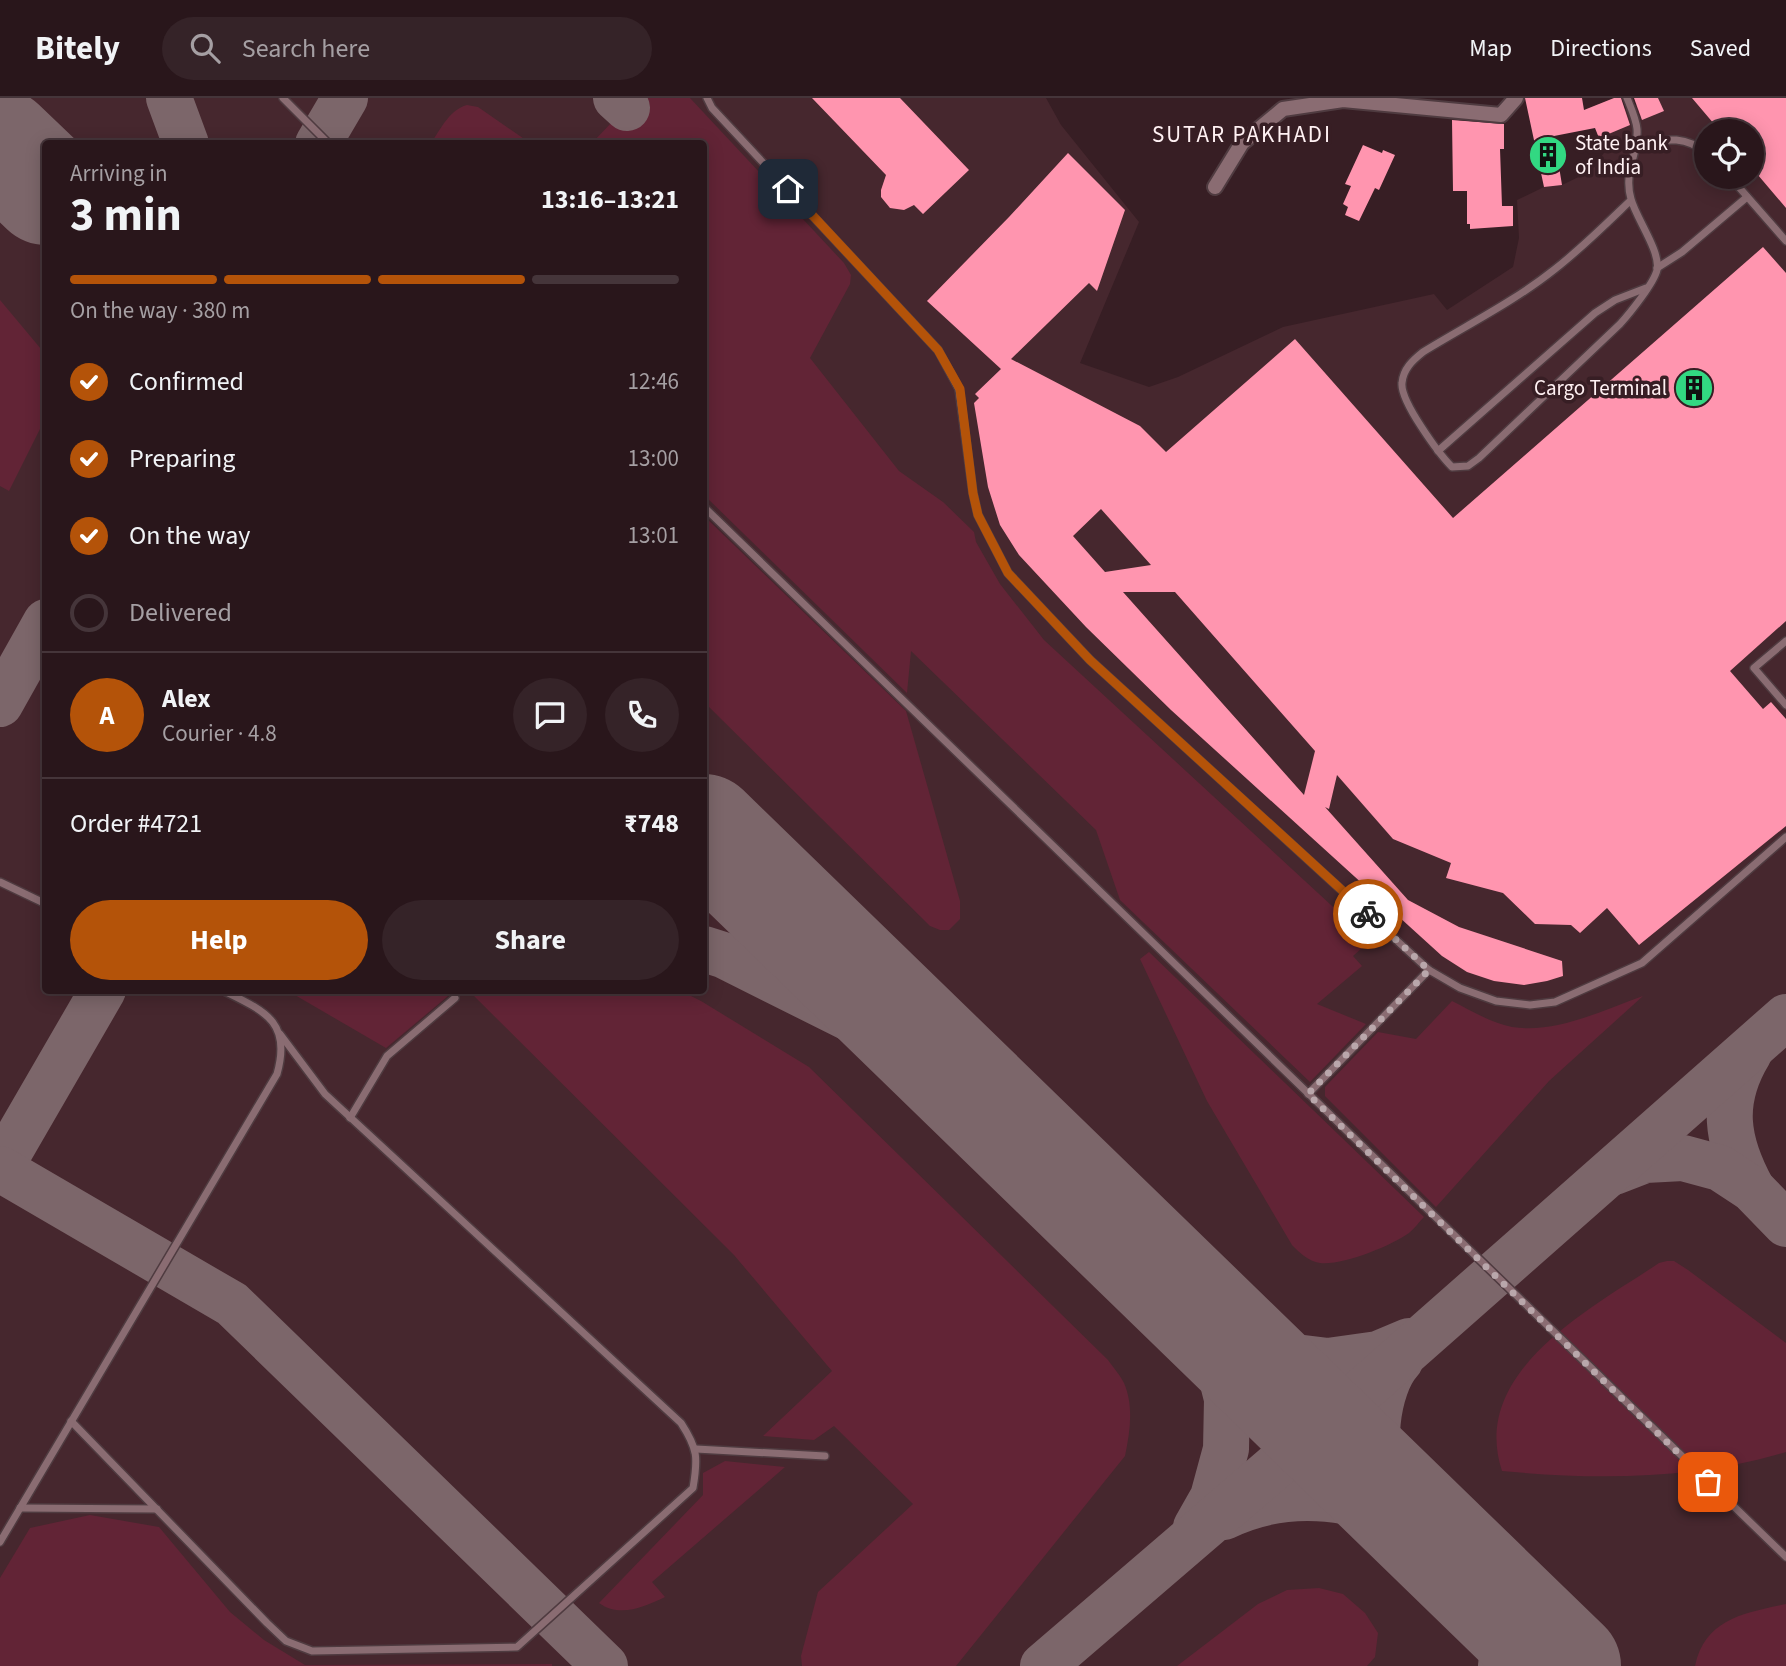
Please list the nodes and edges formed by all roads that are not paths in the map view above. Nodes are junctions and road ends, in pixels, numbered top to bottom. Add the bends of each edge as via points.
1 (283, 98) edge
2 (707, 98) edge
3 (1516, 98) edge
4 (1627, 98) edge
5 (326, 140) edge
6 (1636, 144) junction
7 (1694, 144) edge
8 (1215, 187) dead end
9 (1740, 189) edge
10 (1747, 197) junction
11 (1631, 200) junction
12 (1786, 241) edge
13 (1657, 268) junction
14 (1646, 288) junction
15 (1438, 451) junction
16 (707, 510) edge
17 (1786, 641) edge
18 (1786, 705) edge
19 (1786, 837) edge
20 (0, 882) edge
21 (42, 902) edge
22 (1429, 970) junction
23 (229, 994) edge
24 (454, 998) dead end
25 (280, 1034) junction
26 (1308, 1094) junction
27 (350, 1118) junction
28 (71, 1422) junction
29 (696, 1449) junction
30 (825, 1456) dead end
31 (20, 1508) junction
32 (157, 1509) junction
33 (0, 1542) edge
34 (1786, 1557) edge

1 - 5 lane
2 - 22 lane via 938,350 960,389 978,515 1008,573 1090,660
3 - 8 street via 1501,115 1343,100 1283,109 1242,143
4 - 6 lane via 1637,129
6 - 7 lane via 1670,139
6 - 11 lane via 1628,170
9 - 10 lane
10 - 12 lane
10 - 13 lane
11 - 13 lane
11 - 15 lane via 1554,270 1410,362 1401,386
13 - 14 lane
14 - 15 lane via 1595,313
14 - 15 lane via 1620,324 1468,466 1452,467
16 - 26 lane
17 - 18 lane via 1754,668
19 - 22 lane via 1642,963 1555,1002 1496,1001
20 - 21 lane
22 - 26 lane
23 - 25 lane via 269,1016
24 - 27 lane via 387,1056
25 - 27 lane via 325,1094
25 - 28 lane via 283,1054 277,1074
26 - 34 lane
27 - 29 lane via 681,1423
28 - 31 lane
28 - 32 lane
29 - 30 lane
29 - 32 lane via 692,1488 517,1647 312,1651 286,1641
31 - 32 lane
31 - 33 lane

